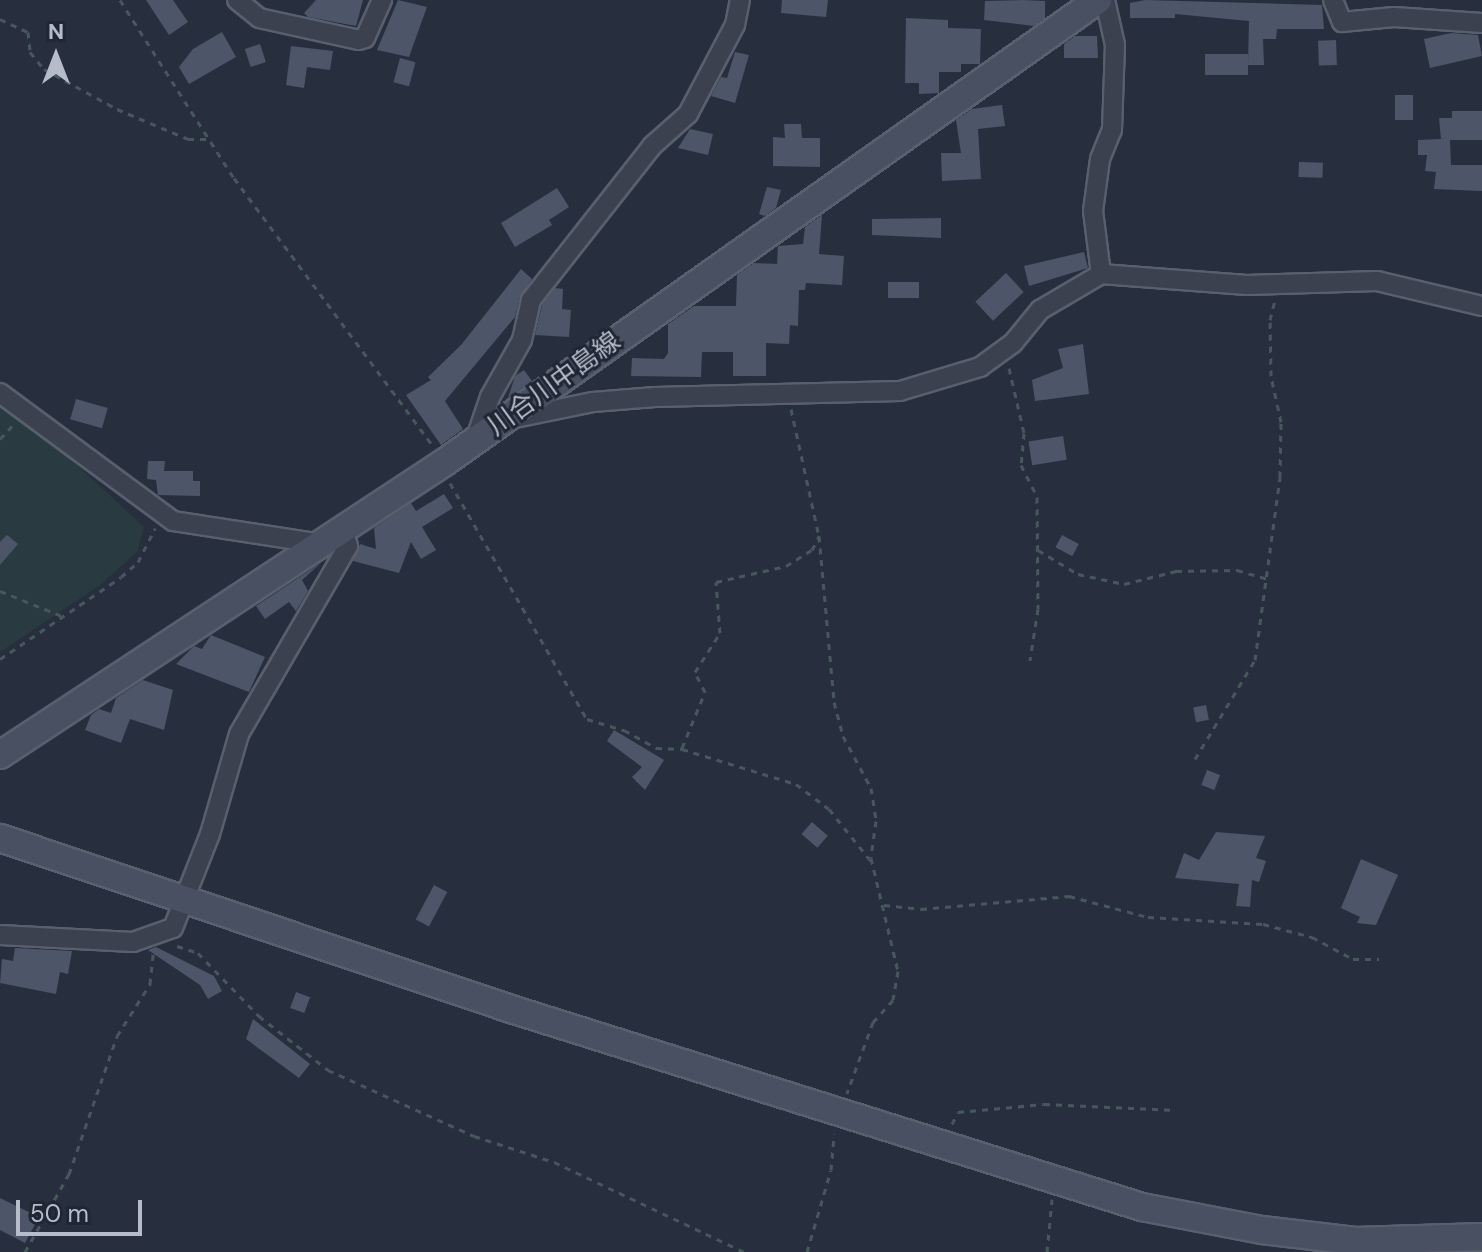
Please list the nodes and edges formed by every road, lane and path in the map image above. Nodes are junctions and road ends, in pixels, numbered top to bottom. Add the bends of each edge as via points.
1 (120, 0) edge
2 (237, 0) edge
3 (382, 0) edge
4 (740, 0) edge
5 (1098, 0) edge
6 (1105, 0) edge
7 (1333, 0) edge
8 (0, 19) edge
9 (1482, 23) edge
10 (210, 139) junction
11 (1101, 274) junction
12 (1280, 285) junction
13 (1482, 306) edge
14 (1004, 349) junction
15 (0, 393) edge
16 (788, 394) junction
17 (501, 421) junction
18 (475, 441) junction
19 (443, 464) junction
20 (161, 512) junction
21 (819, 536) junction
22 (332, 537) junction
23 (1038, 550) junction
24 (1268, 579) junction
25 (0, 591) edge
26 (62, 616) junction
27 (0, 659) edge
28 (1030, 660) dead end
29 (682, 749) junction
30 (0, 755) edge
31 (1195, 759) dead end
32 (0, 838) edge
33 (872, 863) junction
34 (184, 899) junction
35 (884, 905) junction
36 (0, 935) edge
37 (154, 938) junction
38 (1379, 959) dead end
39 (1176, 1110) dead end
40 (840, 1111) junction
41 (945, 1145) junction
42 (1057, 1180) junction
43 (1482, 1237) edge
44 (25, 1252) edge
45 (744, 1252) edge
46 (807, 1252) edge
47 (1047, 1252) edge

1 - 10 path
2 - 3 street via 259,18 359,40 365,38
4 - 18 street via 735,25 688,114 652,146 531,300 522,340 490,397
5 - 17 street, 川合川中島線
6 - 11 street via 1115,45 1112,130 1100,159 1093,211
7 - 9 street via 1342,22 1394,17
8 - 10 path via 28,32 30,52 44,69 117,109 188,139
10 - 19 path
11 - 12 street
11 - 14 street via 1040,310
12 - 13 street via 1377,281
12 - 24 path via 1270,320 1271,376 1281,422
14 - 16 street via 980,367 900,391
14 - 23 path via 1024,433 1021,465 1037,497
15 - 20 street
16 - 17 street via 593,402
16 - 21 path
17 - 18 street, 川合川中島線
18 - 19 street, 川合川中島線
19 - 22 street, 川合川中島線
19 - 29 path via 587,719 624,730 656,748
20 - 22 street via 173,521
20 - 26 path via 138,562 79,609
21 - 29 path via 812,550 786,566 716,582 720,633 695,672 705,692
21 - 33 path via 834,702 843,736 871,788 876,821
22 - 30 street, 川合川中島線
22 - 34 street via 348,546 239,734
23 - 24 path via 1078,574 1124,584 1176,571 1237,570
23 - 28 path via 1038,609
24 - 31 path via 1255,660
25 - 26 path
26 - 27 path
29 - 33 path via 796,784 829,809
32 - 34 street
33 - 35 path
34 - 37 street via 173,928
34 - 40 street
35 - 38 path via 921,909 1069,896 1148,917 1263,924 1312,937 1353,959
35 - 40 path via 898,971 893,1000 873,1022
36 - 37 street via 133,942
37 - 44 path via 150,984 117,1036 69,1174
37 - 45 path via 198,953 259,1016 328,1070 474,1136 554,1162
39 - 41 path via 1044,1104 958,1112
40 - 41 street
40 - 46 path via 831,1170
41 - 42 street
42 - 43 street via 1142,1207 1262,1230 1355,1241
42 - 47 path via 1047,1216

